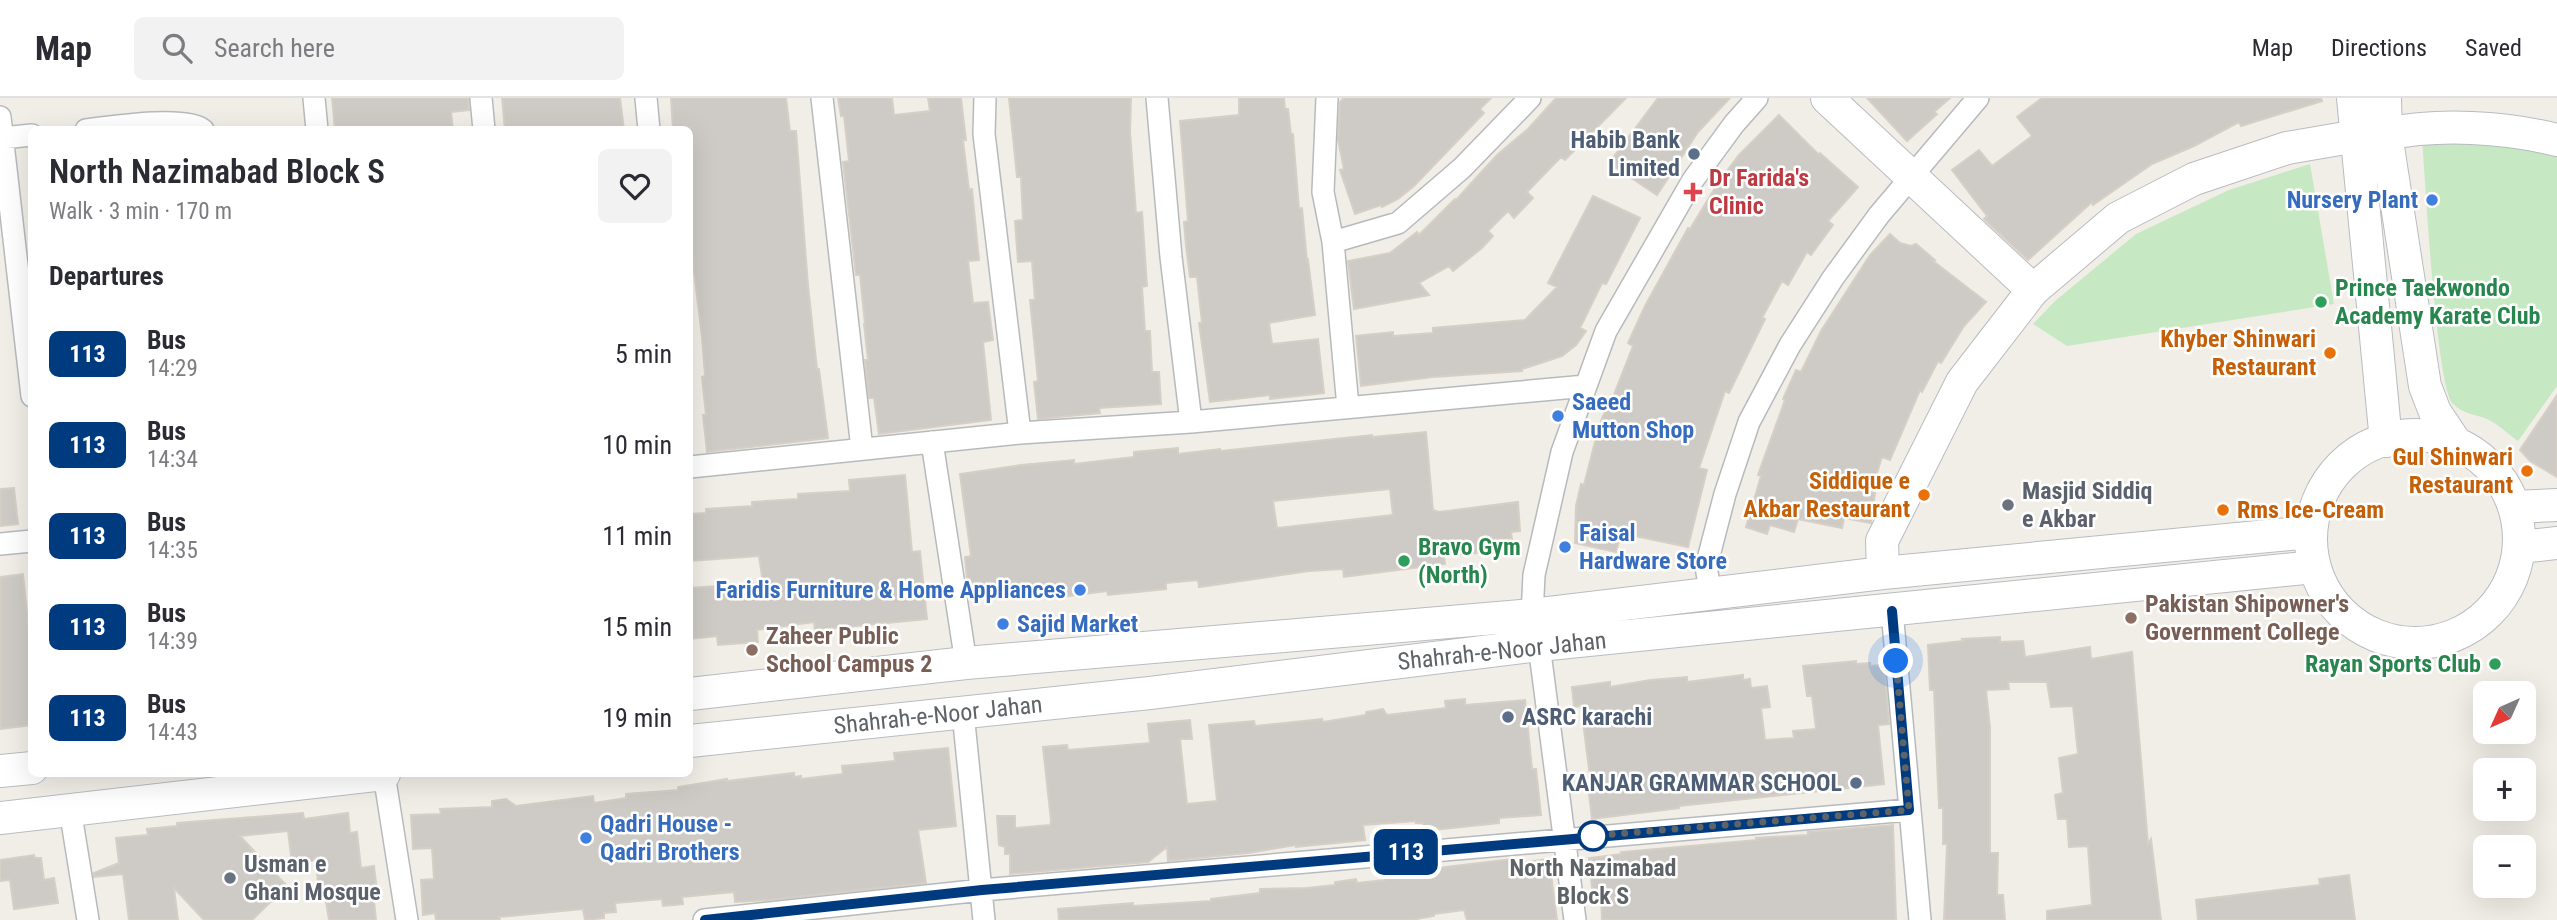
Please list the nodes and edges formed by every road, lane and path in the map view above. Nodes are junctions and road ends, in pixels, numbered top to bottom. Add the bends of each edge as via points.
1 (314, 98) edge
2 (481, 98) edge
3 (646, 98) edge
4 (822, 98) edge
5 (985, 98) edge
6 (1157, 98) edge
7 (1327, 98) edge
8 (1530, 98) edge
9 (1757, 98) edge
10 (1827, 98) edge
11 (1978, 98) edge
12 (2353, 98) edge
13 (2385, 98) edge
14 (0, 117) edge
15 (132, 126) edge
16 (199, 126) edge
17 (317, 126) edge
18 (484, 126) edge
19 (649, 126) edge
20 (28, 135) edge
21 (2372, 135) junction
22 (2, 138) junction
23 (2557, 140) edge
24 (1910, 175) junction
25 (1333, 243) junction
26 (2033, 290) junction
27 (28, 362) edge
28 (1586, 386) junction
29 (1348, 407) junction
30 (1191, 422) junction
31 (1020, 433) junction
32 (2386, 441) junction
33 (932, 442) junction
34 (2455, 443) junction
35 (862, 449) junction
36 (693, 467) edge
37 (2557, 505) edge
38 (2514, 507) junction
39 (2310, 532) junction
40 (28, 541) edge
41 (2557, 543) edge
42 (0, 544) edge
43 (2520, 547) junction
44 (2314, 567) junction
45 (1883, 573) junction
46 (1711, 595) junction
47 (1892, 611) junction
48 (1532, 615) junction
49 (1539, 645) junction
50 (966, 663) junction
51 (693, 694) edge
52 (963, 713) junction
53 (693, 741) edge
54 (28, 768) edge
55 (0, 771) edge
56 (357, 777) edge
57 (384, 777) edge
58 (70, 809) junction
59 (1909, 810) junction
60 (0, 818) edge
61 (1564, 838) junction
62 (982, 890) junction
63 (88, 920) edge
64 (407, 920) edge
65 (705, 920) edge
66 (984, 920) edge
67 (1574, 920) edge
68 (1920, 920) edge

1 - 17 street
2 - 18 street
3 - 19 street
4 - 35 street
5 - 31 street via 984,134
6 - 30 street
7 - 25 street via 1323,191
8 - 25 street via 1462,168 1398,223
9 - 28 street via 1686,191 1606,331
10 - 24 main road
11 - 24 street
12 - 21 main road
13 - 21 main road
14 - 22 street
15 - 16 street via 178,122
20 - 22 street
21 - 23 main road via 2414,128 2523,131
21 - 26 main road via 2287,148 2194,178 2118,218
21 - 32 main road
21 - 34 main road via 2425,386
22 - 27 street
24 - 26 main road
24 - 46 street via 1833,278 1749,422 1706,567
25 - 29 street
26 - 45 main road via 1962,382 1882,541
28 - 29 street
28 - 48 street via 1562,452 1545,524 1534,575
29 - 30 street
30 - 31 street
31 - 33 street
32 - 34 main road via 2401,435 2428,435
32 - 39 main road via 2354,453 2337,469 2314,509
33 - 35 street
33 - 50 street
34 - 38 main road via 2484,462
35 - 36 street
37 - 38 main road
38 - 43 main road
39 - 44 main road
39 - 45 main road, Shahrah-e-Noor Jahan
40 - 42 street
41 - 43 main road
43 - 44 main road via 2518,568 2503,598 2484,617 2449,637 2421,643 2393,640 2351,620 2326,593
44 - 47 main road, Shahrah-e-Noor Jahan
45 - 46 main road, Shahrah-e-Noor Jahan
46 - 48 main road, Shahrah-e-Noor Jahan
47 - 49 main road, Shahrah-e-Noor Jahan
47 - 59 street
48 - 50 main road, Shahrah-e-Noor Jahan
49 - 52 main road, Shahrah-e-Noor Jahan
49 - 61 street
50 - 51 main road, Shahrah-e-Noor Jahan
52 - 53 main road, Shahrah-e-Noor Jahan
52 - 62 street
54 - 55 main road
56 - 58 main road
57 - 64 street
58 - 60 main road
58 - 63 street
59 - 61 street
59 - 68 street
61 - 62 street
61 - 67 street
62 - 65 street
62 - 66 street

